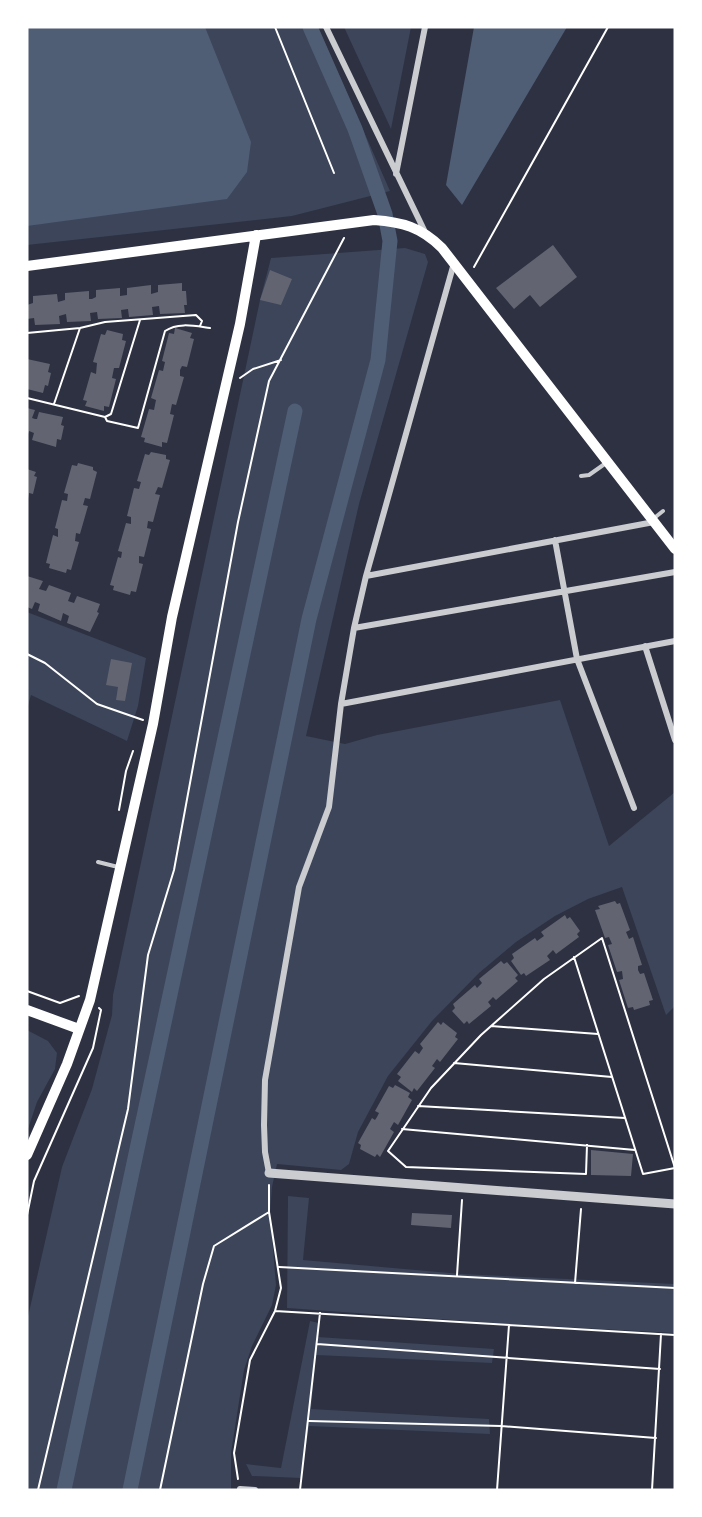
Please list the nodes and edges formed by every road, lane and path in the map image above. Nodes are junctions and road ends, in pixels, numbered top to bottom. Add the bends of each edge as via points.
1 (275, 27) edge
2 (326, 27) edge
3 (425, 27) edge
4 (608, 27) edge
5 (334, 173) dead end
6 (396, 174) junction
7 (352, 223) junction
8 (425, 232) junction
9 (256, 235) junction
10 (454, 263) junction
11 (27, 266) edge
12 (466, 280) junction
13 (140, 320) junction
14 (200, 326) junction
15 (80, 328) junction
16 (210, 328) dead end
17 (27, 333) edge
18 (281, 360) junction
19 (224, 390) junction
20 (27, 398) edge
21 (54, 404) junction
22 (105, 417) junction
23 (607, 462) junction
24 (580, 476) dead end
25 (663, 511) dead end
26 (653, 520) junction
27 (555, 540) junction
28 (675, 549) edge
29 (675, 572) edge
30 (366, 576) junction
31 (564, 592) junction
32 (354, 628) junction
33 (675, 641) edge
34 (645, 646) junction
35 (27, 654) edge
36 (577, 659) junction
37 (340, 704) junction
38 (153, 724) junction
39 (675, 741) edge
40 (634, 808) dead end
41 (98, 862) dead end
42 (121, 868) junction
43 (573, 956) junction
44 (27, 991) edge
45 (90, 1000) junction
46 (27, 1010) edge
47 (491, 1026) junction
48 (80, 1029) junction
49 (598, 1034) junction
50 (454, 1063) junction
51 (612, 1077) junction
52 (418, 1106) junction
53 (625, 1118) junction
54 (402, 1129) junction
55 (587, 1145) junction
56 (635, 1150) junction
57 (27, 1155) edge
58 (675, 1168) edge
59 (269, 1173) junction
60 (463, 1188) junction
61 (581, 1197) junction
62 (675, 1204) edge
63 (269, 1212) junction
64 (27, 1215) edge
65 (279, 1267) junction
66 (457, 1276) junction
67 (575, 1283) junction
68 (675, 1288) edge
69 (275, 1311) junction
70 (320, 1313) junction
71 (509, 1325) junction
72 (661, 1334) junction
73 (675, 1335) edge
74 (317, 1344) junction
75 (506, 1357) junction
76 (660, 1369) junction
77 (309, 1421) junction
78 (501, 1426) junction
79 (656, 1438) junction
80 (240, 1489) edge
81 (38, 1490) edge
82 (160, 1490) edge
83 (255, 1490) edge
84 (300, 1490) edge
85 (497, 1490) edge
86 (652, 1490) edge

1 - 5 path
2 - 6 street
3 - 6 street
4 - 12 path
6 - 8 street
7 - 8 main road via 395,222
7 - 9 main road
7 - 18 path
8 - 10 main road
9 - 11 main road
9 - 19 main road
10 - 12 main road
10 - 30 street
12 - 23 main road
13 - 14 path via 196,315 202,321
13 - 15 path
13 - 22 path via 111,414
14 - 16 path
14 - 22 path via 182,325 165,331 138,428 107,421
15 - 17 path
15 - 21 path
18 - 19 path via 253,369
18 - 81 path via 269,381 238,522 174,870 148,955 128,1109
19 - 38 main road via 172,617
20 - 21 path
21 - 22 path
23 - 24 lane via 589,475
23 - 26 main road
25 - 26 lane
26 - 27 street
26 - 28 main road
27 - 30 street
27 - 31 street
29 - 31 street
30 - 32 street
31 - 32 street
31 - 36 street
32 - 37 street
33 - 34 street
34 - 36 street
34 - 39 street
35 - 38 path via 45,663 97,704
36 - 37 street
36 - 40 street
37 - 59 street via 329,807 300,887 265,1080
38 - 42 main road
41 - 42 lane
42 - 45 main road
43 - 47 path
43 - 49 path
43 - 58 path via 602,938
44 - 45 path via 60,1003 76,996
45 - 48 main road
45 - 64 path via 101,1010 93,1048 34,1181
46 - 48 main road
47 - 49 path
47 - 50 path
48 - 57 main road
49 - 51 path
50 - 51 path
50 - 52 path
51 - 53 path
52 - 53 path
52 - 54 path
53 - 56 path
54 - 55 path
54 - 55 path via 388,1151 406,1167 586,1174
55 - 56 path
56 - 58 path via 643,1174
59 - 60 street
59 - 63 path
60 - 61 street
60 - 66 path
61 - 62 street
61 - 67 path
63 - 65 path
63 - 82 path via 214,1246
65 - 66 path
65 - 69 path via 281,1288
66 - 67 path
67 - 68 path
69 - 70 path
69 - 80 path via 250,1360 234,1453
70 - 71 path
70 - 74 path
71 - 72 path
71 - 75 path
72 - 73 path
72 - 76 path
74 - 75 path
74 - 77 path
75 - 76 path
75 - 78 path
76 - 79 path
77 - 78 path
77 - 84 path
78 - 79 path
78 - 85 path
79 - 86 path
80 - 83 street

